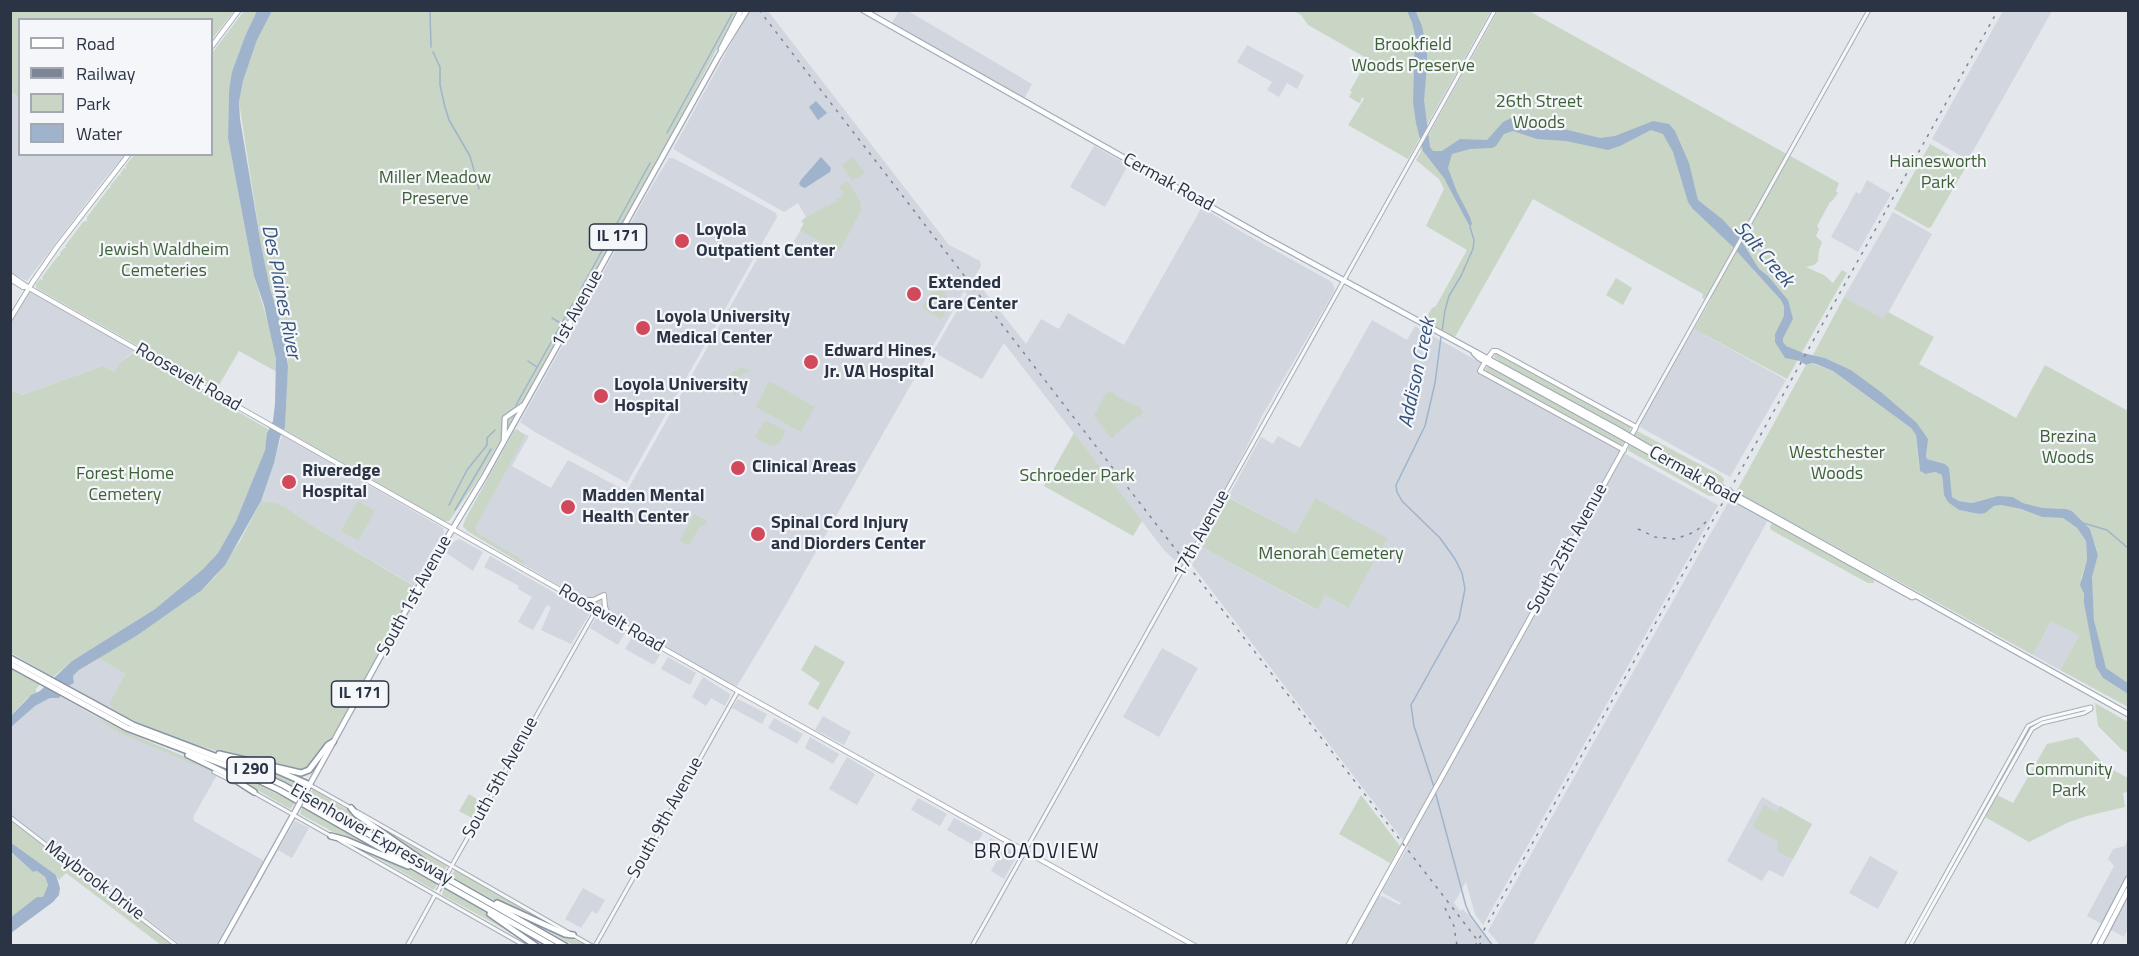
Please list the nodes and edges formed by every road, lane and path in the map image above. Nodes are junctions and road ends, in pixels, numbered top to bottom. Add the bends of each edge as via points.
1 (239, 10) edge
2 (863, 10) edge
3 (1495, 10) edge
4 (1869, 10) edge
5 (743, 12) edge
6 (213, 45) edge
7 (127, 156) edge
8 (10, 274) edge
9 (10, 279) edge
10 (1344, 281) junction
11 (29, 288) junction
12 (10, 319) edge
13 (1486, 360) junction
14 (526, 403) junction
15 (1636, 427) junction
16 (504, 443) junction
17 (1624, 450) junction
18 (453, 529) junction
19 (577, 600) junction
20 (596, 610) junction
21 (610, 619) junction
22 (10, 658) edge
23 (10, 664) edge
24 (44, 680) junction
25 (738, 691) junction
26 (65, 692) junction
27 (2128, 714) edge
28 (333, 742) junction
29 (179, 749) junction
30 (210, 754) junction
31 (266, 766) junction
32 (214, 772) dead end
33 (309, 786) junction
34 (254, 792) junction
35 (351, 808) junction
36 (295, 812) junction
37 (10, 817) edge
38 (331, 836) junction
39 (1025, 850) junction
40 (415, 867) junction
41 (428, 867) junction
42 (451, 867) junction
43 (2128, 879) edge
44 (2128, 890) edge
45 (437, 893) junction
46 (486, 901) junction
47 (480, 904) junction
48 (573, 935) junction
49 (177, 945) edge
50 (220, 945) edge
51 (407, 945) edge
52 (525, 945) edge
53 (536, 945) edge
54 (553, 945) edge
55 (566, 945) edge
56 (593, 945) edge
57 (972, 945) edge
58 (1195, 945) edge
59 (1348, 945) edge
60 (1905, 945) edge
61 (1911, 945) edge
62 (2093, 945) edge
63 (2098, 945) edge

1 - 6 main road
2 - 10 main road, Cermak Road
3 - 10 street, 17th Avenue
4 - 15 street, South 25th Avenue
5 - 14 main road, 1st Avenue / IL 171
7 - 11 main road
8 - 11 main road, Roosevelt Road
9 - 11 main road, Roosevelt Road
10 - 13 main road, Cermak Road
10 - 39 street, 17th Avenue
11 - 12 main road
11 - 18 main road, Roosevelt Road
13 - 15 main road via 1497,351
13 - 17 main road via 1480,371
13 - 27 main road, Cermak Road, bridge
14 - 16 main road, 1st Avenue / IL 171
14 - 16 main road via 505,418
15 - 17 main road, South 25th Avenue
16 - 18 main road, 1st Avenue / IL 171
17 - 59 main road, South 25th Avenue
18 - 19 main road, Roosevelt Road
18 - 28 main road, South 1st Avenue / IL 171
19 - 20 main road, Roosevelt Road
19 - 21 main road via 604,596
20 - 21 main road, Roosevelt Road
20 - 42 street, South 5th Avenue
21 - 25 main road, Roosevelt Road
22 - 24 highway, Eisenhower Expressway / I 290
23 - 24 highway, Eisenhower Expressway / I 290
24 - 26 highway, Eisenhower Expressway / I 290
25 - 39 main road, Roosevelt Road
25 - 56 street, South 9th Avenue
26 - 29 highway, Eisenhower Expressway / I 290 via 127,728
26 - 30 highway, Eisenhower Expressway / I 290 via 133,725
28 - 31 highway via 306,772
28 - 33 main road, South 1st Avenue / IL 171
29 - 34 highway
29 - 40 highway, Eisenhower Expressway / I 290 via 264,783
30 - 31 highway
30 - 41 highway, Eisenhower Expressway / I 290 via 283,785
31 - 33 highway
32 - 34 street
33 - 35 street
33 - 36 main road, South 1st Avenue / IL 171, bridge
34 - 36 street
35 - 41 highway
35 - 42 street
36 - 38 street
36 - 50 main road, South 1st Avenue / IL 171
37 - 49 street, Maybrook Drive
38 - 40 highway
38 - 45 street
39 - 57 street, 17th Avenue
39 - 58 main road, Roosevelt Road
40 - 47 highway, Eisenhower Expressway / I 290
41 - 46 highway, Eisenhower Expressway / I 290
42 - 45 street, South 5th Avenue, bridge
42 - 48 street
43 - 62 main road
44 - 63 main road
45 - 51 street, South 5th Avenue
45 - 52 street
46 - 48 highway
46 - 55 highway, Eisenhower Expressway / I 290
47 - 53 highway
47 - 54 highway, Eisenhower Expressway / I 290
48 - 56 street
60 - 61 street via 2028,726 2091,708 2032,729

